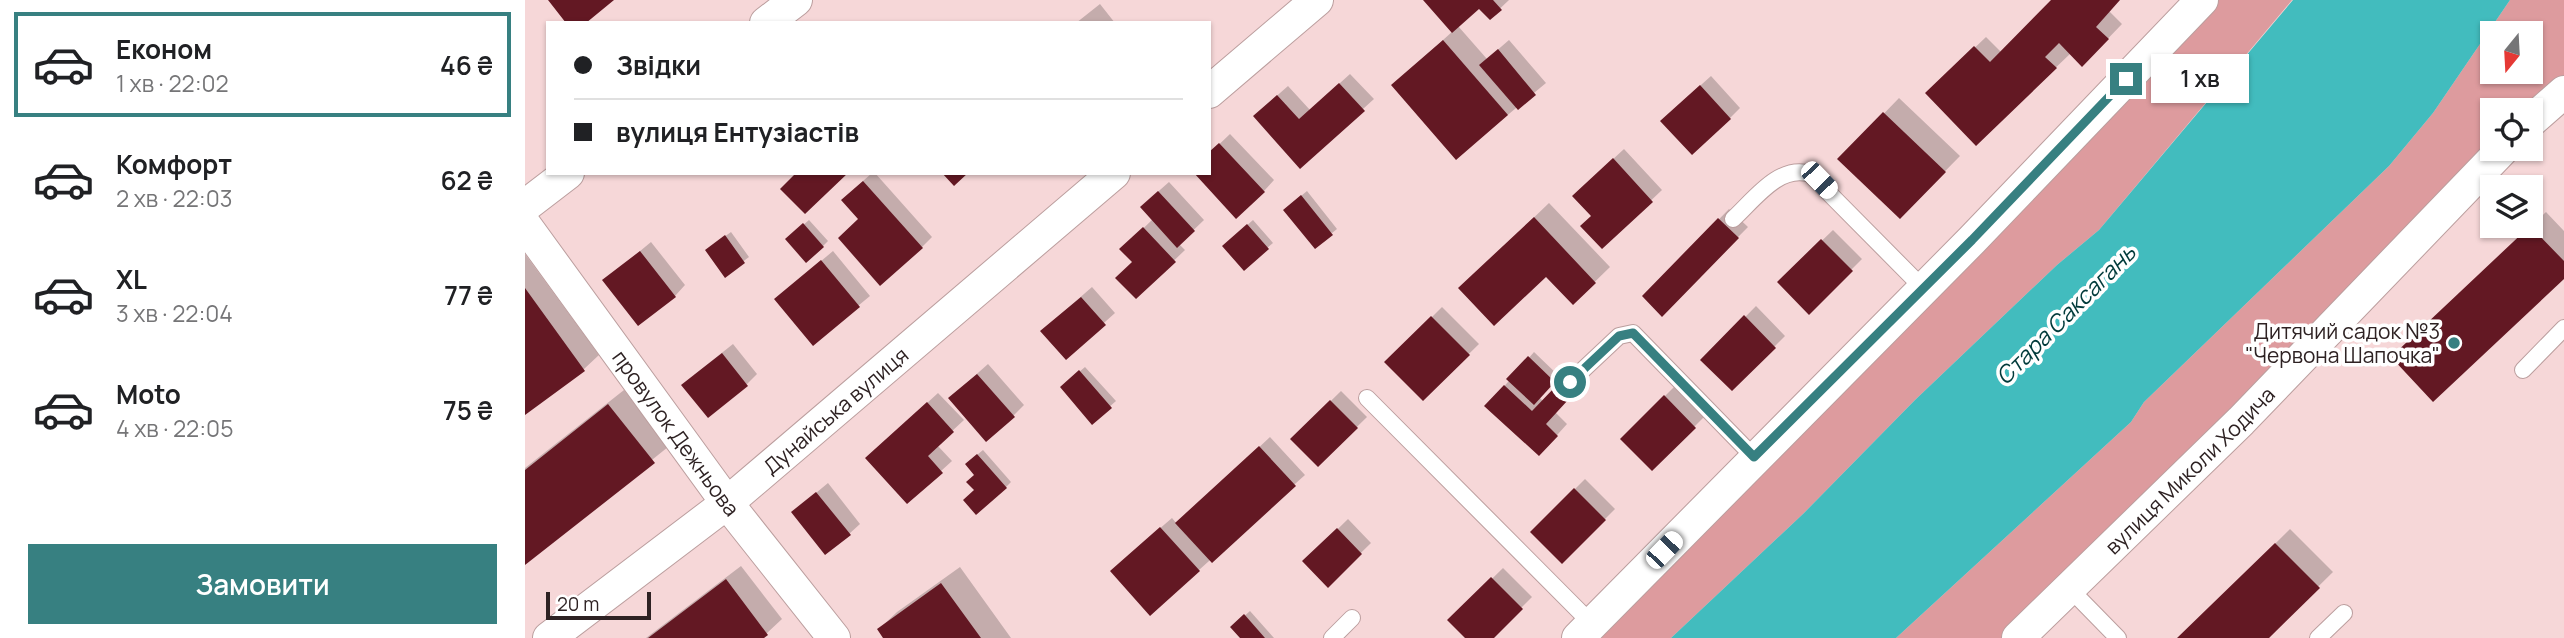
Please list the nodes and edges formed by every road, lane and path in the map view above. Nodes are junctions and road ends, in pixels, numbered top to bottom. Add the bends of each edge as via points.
1 (796, 0) edge
2 (1317, 0) edge
3 (2202, 0) edge
4 (769, 21) edge
5 (1211, 90) edge
6 (2564, 92) edge
7 (2543, 110) edge
8 (2492, 161) edge
9 (565, 175) edge
10 (1112, 175) edge
11 (525, 206) edge
12 (1733, 219) dead end
13 (525, 225) edge
14 (1924, 289) junction
15 (2564, 327) edge
16 (2523, 370) dead end
17 (1570, 382) dead end
18 (1367, 398) dead end
19 (1754, 457) junction
20 (727, 503) junction
21 (2070, 588) junction
22 (2344, 613) dead end
23 (1352, 618) dead end
24 (1585, 631) edge
25 (549, 638) edge
26 (834, 638) edge
27 (1332, 638) edge
28 (2018, 638) edge
29 (2118, 638) edge
30 (2318, 638) edge

1 - 4 street
2 - 5 street
3 - 14 street
6 - 7 street
8 - 21 street, вулиця Миколи Ходича via 2241,421
9 - 11 street
10 - 20 street, Дунайська вулиця
12 - 14 lane via 1780,176 1800,171 1810,174
13 - 20 street, провулок Дежньова
14 - 19 street
15 - 16 lane
17 - 19 lane via 1619,336 1633,333
18 - 24 lane
19 - 24 street
20 - 25 street, Дунайська вулиця
20 - 26 street, провулок Дежньова
21 - 28 street, вулиця Миколи Ходича
21 - 29 lane
22 - 30 lane
23 - 27 lane

